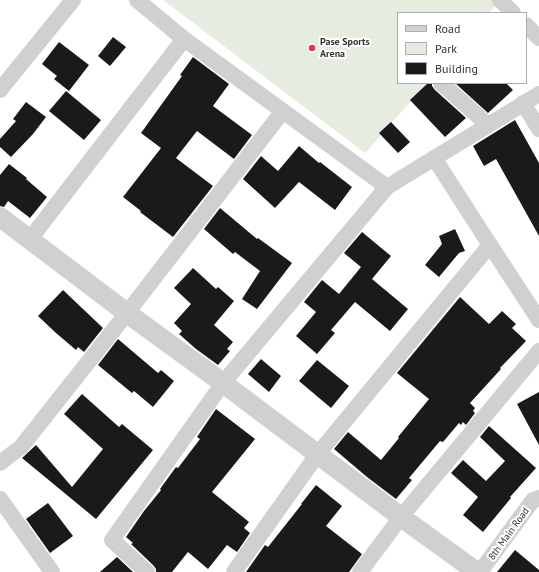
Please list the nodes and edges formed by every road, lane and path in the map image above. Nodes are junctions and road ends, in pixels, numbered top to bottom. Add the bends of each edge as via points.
1 (73, 0) edge
2 (137, 0) edge
3 (500, 0) edge
4 (512, 12) edge
5 (527, 26) edge
6 (539, 38) edge
7 (184, 39) junction
8 (442, 84) edge
9 (0, 90) edge
10 (539, 94) edge
11 (523, 103) junction
12 (283, 112) junction
13 (488, 125) junction
14 (539, 130) edge
15 (434, 158) junction
16 (387, 187) junction
17 (0, 217) edge
18 (30, 239) junction
19 (490, 245) junction
20 (127, 314) junction
21 (539, 320) edge
22 (539, 351) edge
23 (223, 383) junction
24 (317, 455) junction
25 (0, 463) edge
26 (539, 498) edge
27 (0, 499) edge
28 (401, 517) junction
29 (52, 572) edge
30 (147, 572) edge
31 (234, 572) edge
32 (360, 572) edge
33 (479, 572) edge

1 - 9 street
2 - 7 street
3 - 4 street
5 - 6 street
7 - 12 street
7 - 18 street
8 - 13 street
10 - 11 street
11 - 13 street
11 - 14 street
12 - 16 street
12 - 20 street
13 - 15 street
15 - 16 street
15 - 19 street
16 - 23 street
17 - 18 street
18 - 20 street
19 - 21 street
19 - 24 street
20 - 23 street
20 - 25 street via 21,447
22 - 28 street
23 - 24 street
23 - 30 street via 112,540
24 - 28 street
24 - 31 street
26 - 33 street, 8th Main Road via 533,500
27 - 29 street
28 - 32 street
28 - 33 street

